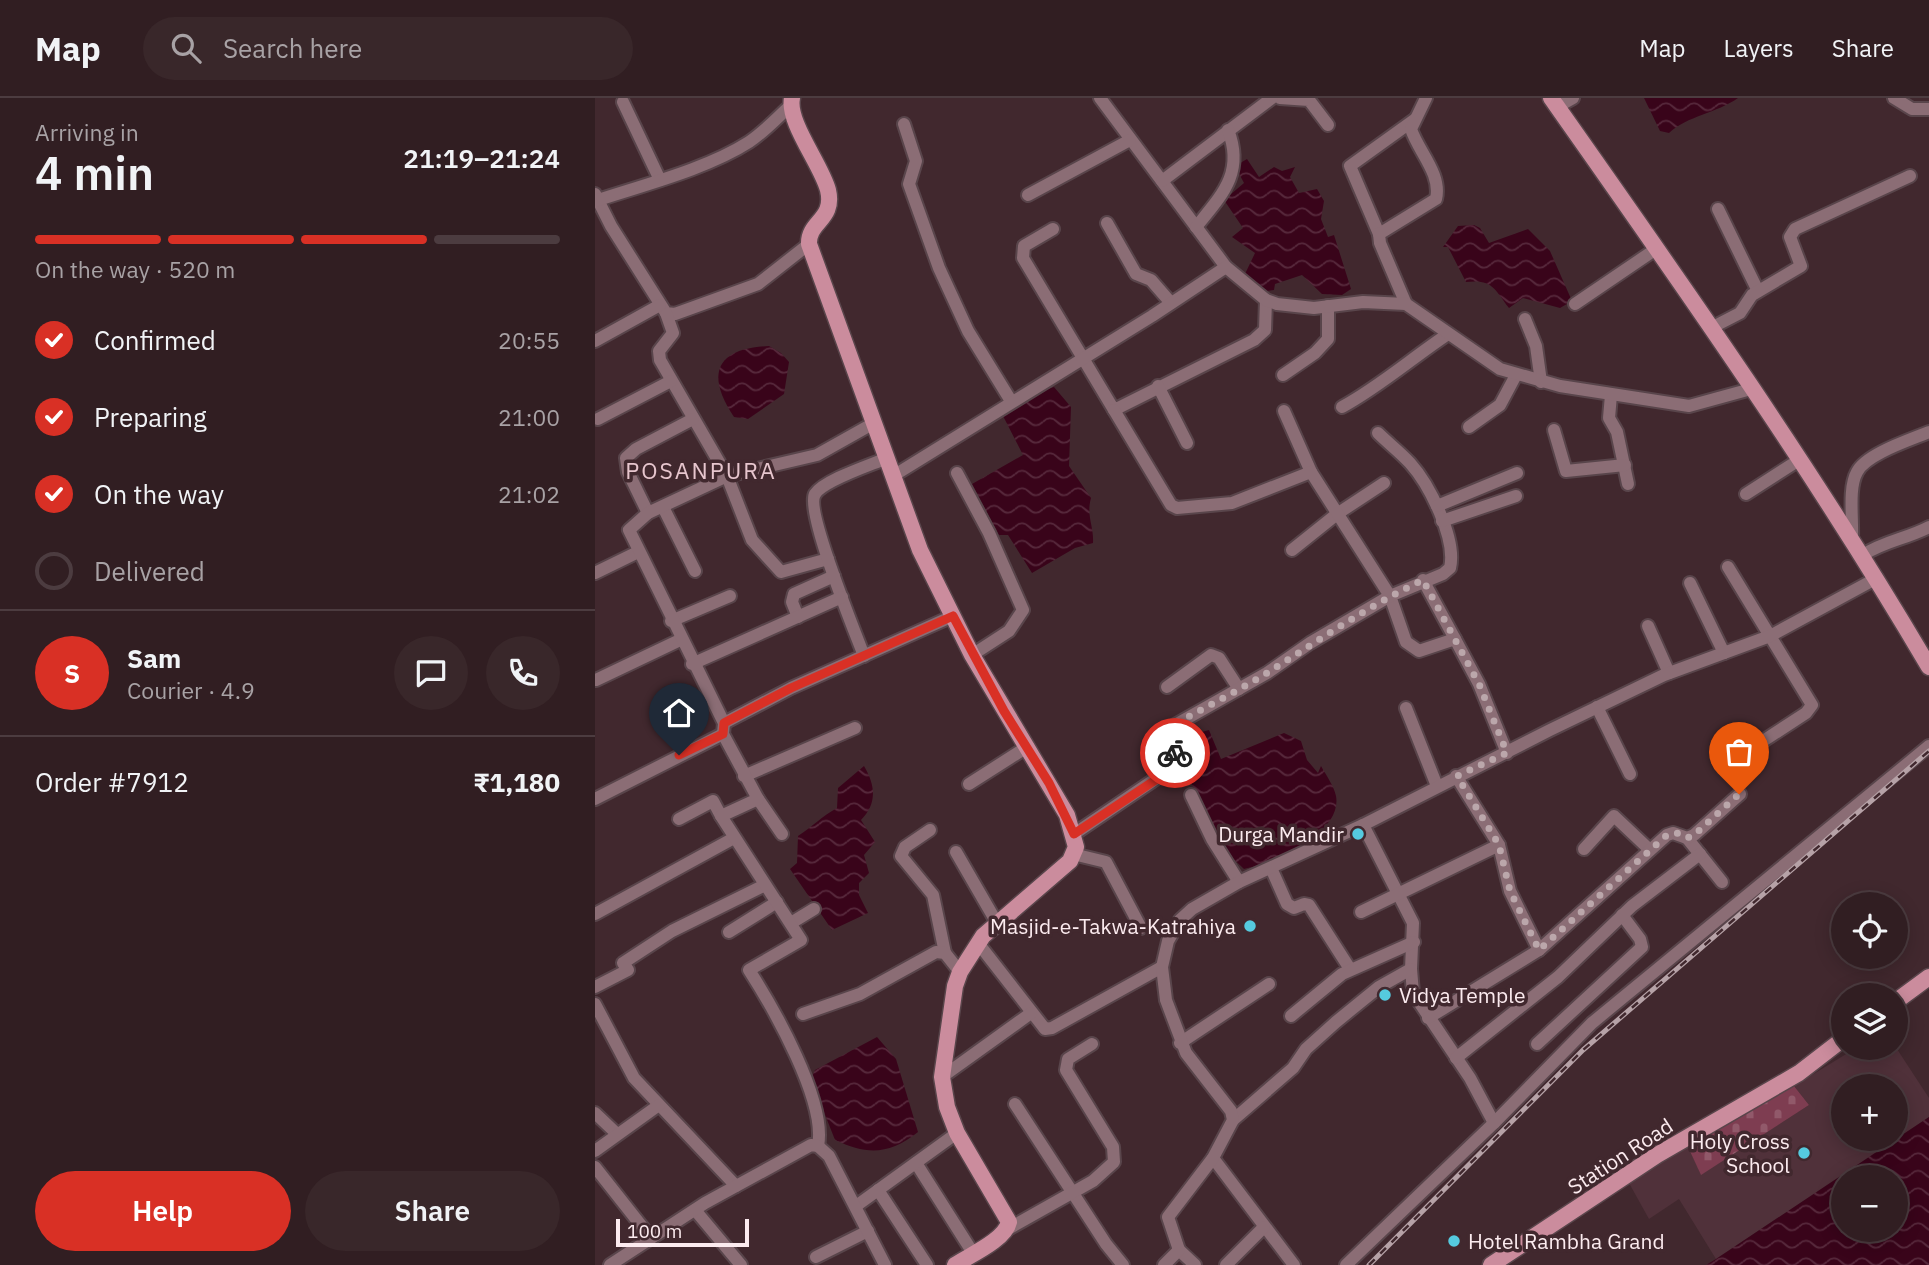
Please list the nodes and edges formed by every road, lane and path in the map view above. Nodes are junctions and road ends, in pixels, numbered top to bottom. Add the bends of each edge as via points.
1 (1100, 98) edge
2 (1272, 98) edge
3 (1280, 98) edge
4 (1426, 98) edge
5 (1573, 98) edge
6 (1894, 98) edge
7 (623, 102) dead end
8 (791, 102) edge
9 (1554, 102) edge
10 (1929, 109) edge
11 (1414, 120) junction
12 (904, 124) dead end
13 (1328, 125) dead end
14 (1228, 130) junction
15 (1131, 140) junction
16 (1910, 176) dead end
17 (660, 180) junction
18 (1162, 181) junction
19 (1028, 195) dead end
20 (596, 198) edge
21 (1718, 209) dead end
22 (1107, 223) dead end
23 (1196, 227) junction
24 (1053, 229) dead end
25 (1379, 234) junction
26 (809, 244) junction
27 (1656, 249) junction
28 (1226, 267) junction
29 (1758, 291) junction
30 (1266, 300) junction
31 (1171, 303) junction
32 (1406, 304) junction
33 (1575, 304) dead end
34 (1328, 306) junction
35 (663, 309) junction
36 (1525, 319) dead end
37 (1711, 328) junction
38 (1448, 334) junction
39 (595, 341) edge
40 (1082, 358) junction
41 (1283, 375) dead end
42 (1516, 375) junction
43 (671, 381) junction
44 (1541, 382) junction
45 (1158, 386) junction
46 (1751, 389) junction
47 (1611, 395) junction
48 (1011, 401) junction
49 (1342, 407) dead end
50 (1114, 410) junction
51 (1284, 411) dead end
52 (693, 418) junction
53 (598, 419) dead end
54 (874, 423) junction
55 (1469, 427) dead end
56 (1554, 430) dead end
57 (1929, 432) edge
58 (1378, 433) dead end
59 (1187, 443) dead end
60 (887, 458) junction
61 (1799, 460) junction
62 (1625, 465) junction
63 (1311, 472) junction
64 (957, 473) dead end
65 (1517, 473) dead end
66 (727, 476) junction
67 (893, 476) junction
68 (1384, 483) dead end
69 (1628, 484) dead end
70 (1746, 494) dead end
71 (1515, 496) dead end
72 (1437, 506) junction
73 (663, 507) junction
74 (648, 513) junction
75 (1337, 514) junction
76 (1442, 521) junction
77 (1929, 527) edge
78 (1852, 538) junction
79 (1293, 550) dead end
80 (638, 552) junction
81 (1863, 555) junction
82 (828, 559) junction
83 (1728, 567) dead end
84 (695, 571) dead end
85 (595, 573) edge
86 (835, 576) junction
87 (1877, 579) junction
88 (1423, 580) junction
89 (1690, 583) dead end
90 (730, 596) dead end
91 (1390, 596) junction
92 (842, 597) junction
93 (953, 616) junction
94 (798, 617) junction
95 (671, 621) junction
96 (1648, 626) dead end
97 (1770, 636) junction
98 (680, 639) junction
99 (1455, 639) junction
100 (1724, 653) junction
101 (972, 655) junction
102 (864, 656) junction
103 (692, 664) junction
104 (1929, 667) edge
105 (1669, 673) junction
106 (596, 680) edge
107 (1167, 687) dead end
108 (1239, 689) junction
109 (1597, 707) junction
110 (1406, 708) dead end
111 (855, 728) dead end
112 (723, 729) junction
113 (1760, 743) dead end
114 (1929, 746) edge
115 (1027, 747) junction
116 (1507, 753) junction
117 (1630, 774) dead end
118 (744, 776) junction
119 (1457, 776) junction
120 (969, 784) dead end
121 (1437, 786) junction
122 (1739, 794) dead end
123 (1191, 795) dead end
124 (595, 799) edge
125 (758, 799) junction
126 (721, 816) junction
127 (679, 819) dead end
128 (1363, 825) junction
129 (930, 830) dead end
130 (782, 834) dead end
131 (1074, 834) junction
132 (734, 838) junction
133 (1687, 838) junction
134 (1499, 845) junction
135 (1584, 849) dead end
136 (1650, 850) junction
137 (956, 852) dead end
138 (1073, 854) junction
139 (1700, 854) junction
140 (1271, 867) junction
141 (1239, 882) junction
142 (1722, 882) dead end
143 (765, 885) junction
144 (1397, 893) junction
145 (777, 902) junction
146 (814, 909) dead end
147 (1361, 912) dead end
148 (595, 914) edge
149 (1622, 915) junction
150 (791, 923) junction
151 (997, 923) junction
152 (1141, 928) dead end
153 (729, 932) dead end
154 (1414, 942) junction
155 (978, 943) junction
156 (1539, 950) junction
157 (945, 953) junction
158 (1162, 967) junction
159 (1350, 969) junction
160 (1411, 969) junction
161 (960, 972) junction
162 (1929, 977) edge
163 (1269, 984) dead end
164 (595, 988) edge
165 (1908, 992) edge
166 (595, 1004) edge
167 (1031, 1013) junction
168 (803, 1014) dead end
169 (1291, 1016) dead end
170 (1428, 1018) junction
171 (1180, 1043) junction
172 (1092, 1044) dead end
173 (1537, 1044) dead end
174 (1831, 1048) edge
175 (1456, 1058) junction
176 (942, 1077) junction
177 (1015, 1104) dead end
178 (659, 1105) junction
179 (595, 1113) edge
180 (1233, 1120) junction
181 (1494, 1123) junction
182 (616, 1133) junction
183 (957, 1133) junction
184 (818, 1146) junction
185 (595, 1151) edge
186 (1213, 1158) junction
187 (916, 1163) junction
188 (595, 1167) edge
189 (736, 1186) junction
190 (878, 1190) junction
191 (1071, 1193) junction
192 (856, 1206) junction
193 (695, 1210) junction
194 (1264, 1227) junction
195 (1007, 1229) junction
196 (867, 1231) junction
197 (651, 1238) junction
198 (1179, 1250) junction
199 (973, 1253) junction
200 (816, 1257) dead end
201 (610, 1265) edge
202 (741, 1265) edge
203 (885, 1265) edge
204 (927, 1265) edge
205 (955, 1265) edge
206 (1123, 1265) edge
207 (1164, 1265) edge
208 (1194, 1265) edge
209 (1226, 1265) edge
210 (1294, 1265) edge
211 (1346, 1265) edge
212 (1491, 1265) edge

1 - 15 street
2 - 14 street
3 - 13 street via 1309,100
4 - 11 street
5 - 9 street
6 - 10 street via 1912,109
7 - 17 street
8 - 17 street via 750,141
8 - 26 main road via 828,191 828,210 811,231
9 - 27 main road
11 - 25 street via 1411,129 1433,173 1436,199
11 - 25 street via 1350,166
12 - 48 street via 916,160 909,184 939,268 968,331
14 - 18 street
14 - 23 street via 1235,148 1231,174 1215,207
15 - 18 street
15 - 19 street
16 - 29 street via 1795,229 1790,237 1801,266
17 - 20 street
18 - 23 street
20 - 35 street
21 - 29 street
22 - 31 street via 1136,274 1151,279
23 - 28 street
24 - 40 street via 1024,246 1023,258
25 - 32 street
26 - 35 street via 758,284 675,314
26 - 54 main road
27 - 33 street
27 - 37 main road
28 - 30 street
28 - 31 street
29 - 37 street via 1740,313
30 - 34 street
30 - 45 street via 1262,335
31 - 40 street
32 - 34 street
32 - 38 street
34 - 41 street via 1328,340
35 - 39 street
35 - 43 street via 673,334 658,355
36 - 44 street via 1536,346
37 - 46 main road
38 - 42 street via 1486,362
38 - 49 street
40 - 48 street
40 - 50 street
42 - 44 street
42 - 55 street via 1500,405
43 - 52 street
43 - 53 street
44 - 47 street
45 - 50 street
45 - 59 street
46 - 47 street via 1689,406
46 - 61 main road
47 - 62 street via 1609,418
48 - 67 street
50 - 63 street via 1177,509 1231,503
51 - 63 street
52 - 66 street
52 - 74 street via 626,458
54 - 60 main road
54 - 66 street via 817,455
56 - 62 street via 1566,471
57 - 78 street via 1859,468 1854,480
58 - 72 street via 1410,463
60 - 67 main road
60 - 82 street via 824,486 814,495 813,510
61 - 70 street
61 - 78 main road
62 - 69 street
63 - 75 street
64 - 101 street via 1023,610 1009,631
65 - 72 street
66 - 73 street
66 - 82 street via 748,533 778,570 785,573
67 - 93 main road
68 - 75 street
71 - 76 street
72 - 76 street
73 - 74 street
73 - 84 street
74 - 80 street via 629,530
75 - 79 street
75 - 91 street
76 - 88 street via 1450,568
77 - 81 street via 1904,539 1884,541
78 - 81 main road
80 - 85 street
80 - 95 street
81 - 87 main road
82 - 86 street
83 - 97 street
86 - 92 street
86 - 94 street via 794,594
87 - 97 street
87 - 104 main road
88 - 91 street
88 - 99 street
89 - 100 street
90 - 95 street
91 - 99 street via 1406,642 1415,651
91 - 108 street
92 - 94 street
92 - 102 street
93 - 101 main road
93 - 102 street
94 - 103 street
95 - 98 street
96 - 105 street
97 - 100 street
97 - 113 street via 1812,705
98 - 103 street
98 - 106 street
99 - 116 street
100 - 105 street
101 - 115 main road
102 - 112 street via 791,688
103 - 112 street
105 - 109 street
107 - 108 street via 1211,655 1219,658
108 - 131 street via 1168,729 1176,765
109 - 116 street
109 - 117 street
110 - 121 street
111 - 118 street
112 - 118 street
112 - 124 street
114 - 181 street via 1592,1023
115 - 120 street
115 - 131 main road
116 - 119 street
118 - 125 street
119 - 121 street
119 - 134 street
121 - 128 street
122 - 133 street
123 - 141 street
125 - 126 street
125 - 130 street
126 - 127 street via 713,801
126 - 132 street
128 - 140 street
128 - 144 street
129 - 157 street via 905,847 901,856 933,895
131 - 138 main road
132 - 143 street
132 - 148 street
133 - 136 street via 1673,833
133 - 139 street
134 - 144 street
134 - 156 street via 1510,891
135 - 136 street via 1614,816
136 - 156 street
137 - 151 street
138 - 151 main road via 1062,870
138 - 152 street via 1106,862
139 - 142 street
139 - 149 street
140 - 141 street
140 - 159 street via 1287,904 1294,908 1308,905
141 - 158 street via 1180,920 1168,941
143 - 145 street
143 - 164 street via 672,931 623,962 628,970
144 - 147 street
144 - 154 street via 1413,923
145 - 150 street
145 - 153 street
146 - 150 street
149 - 173 street via 1642,947
149 - 175 street via 1558,977
150 - 184 street via 800,940 749,970 815,1102 821,1131
151 - 155 main road
154 - 159 street
154 - 160 street
155 - 161 main road
155 - 167 street
156 - 170 street
157 - 161 street
157 - 168 street via 936,952 866,991
158 - 167 street via 1052,1028 1045,1029
158 - 171 street via 1166,1000
159 - 169 street
160 - 170 street via 1413,993
160 - 180 street via 1379,987 1336,1022 1293,1068
161 - 176 main road
162 - 165 main road
163 - 171 street
166 - 178 street via 634,1077
167 - 176 street
170 - 175 street
171 - 180 street
172 - 191 street via 1068,1059 1066,1070 1113,1147 1114,1162
174 - 212 main road, Station Road via 1799,1073 1657,1155
175 - 181 street
176 - 183 main road
177 - 191 street
178 - 182 street
178 - 189 street
179 - 182 street
180 - 186 street
181 - 211 street
182 - 185 street
183 - 187 street
183 - 195 main road via 1008,1219
184 - 189 street via 805,1147
184 - 192 street via 829,1156
186 - 194 street
186 - 198 street via 1168,1217
187 - 190 street
187 - 199 street
188 - 197 street
189 - 193 street
190 - 192 street
190 - 204 street
191 - 195 street
191 - 206 street
192 - 196 street
193 - 197 street
193 - 202 street
194 - 209 street
194 - 210 street
195 - 199 main road
196 - 200 street
196 - 203 street
197 - 201 street
198 - 207 street
198 - 208 street
199 - 205 main road

